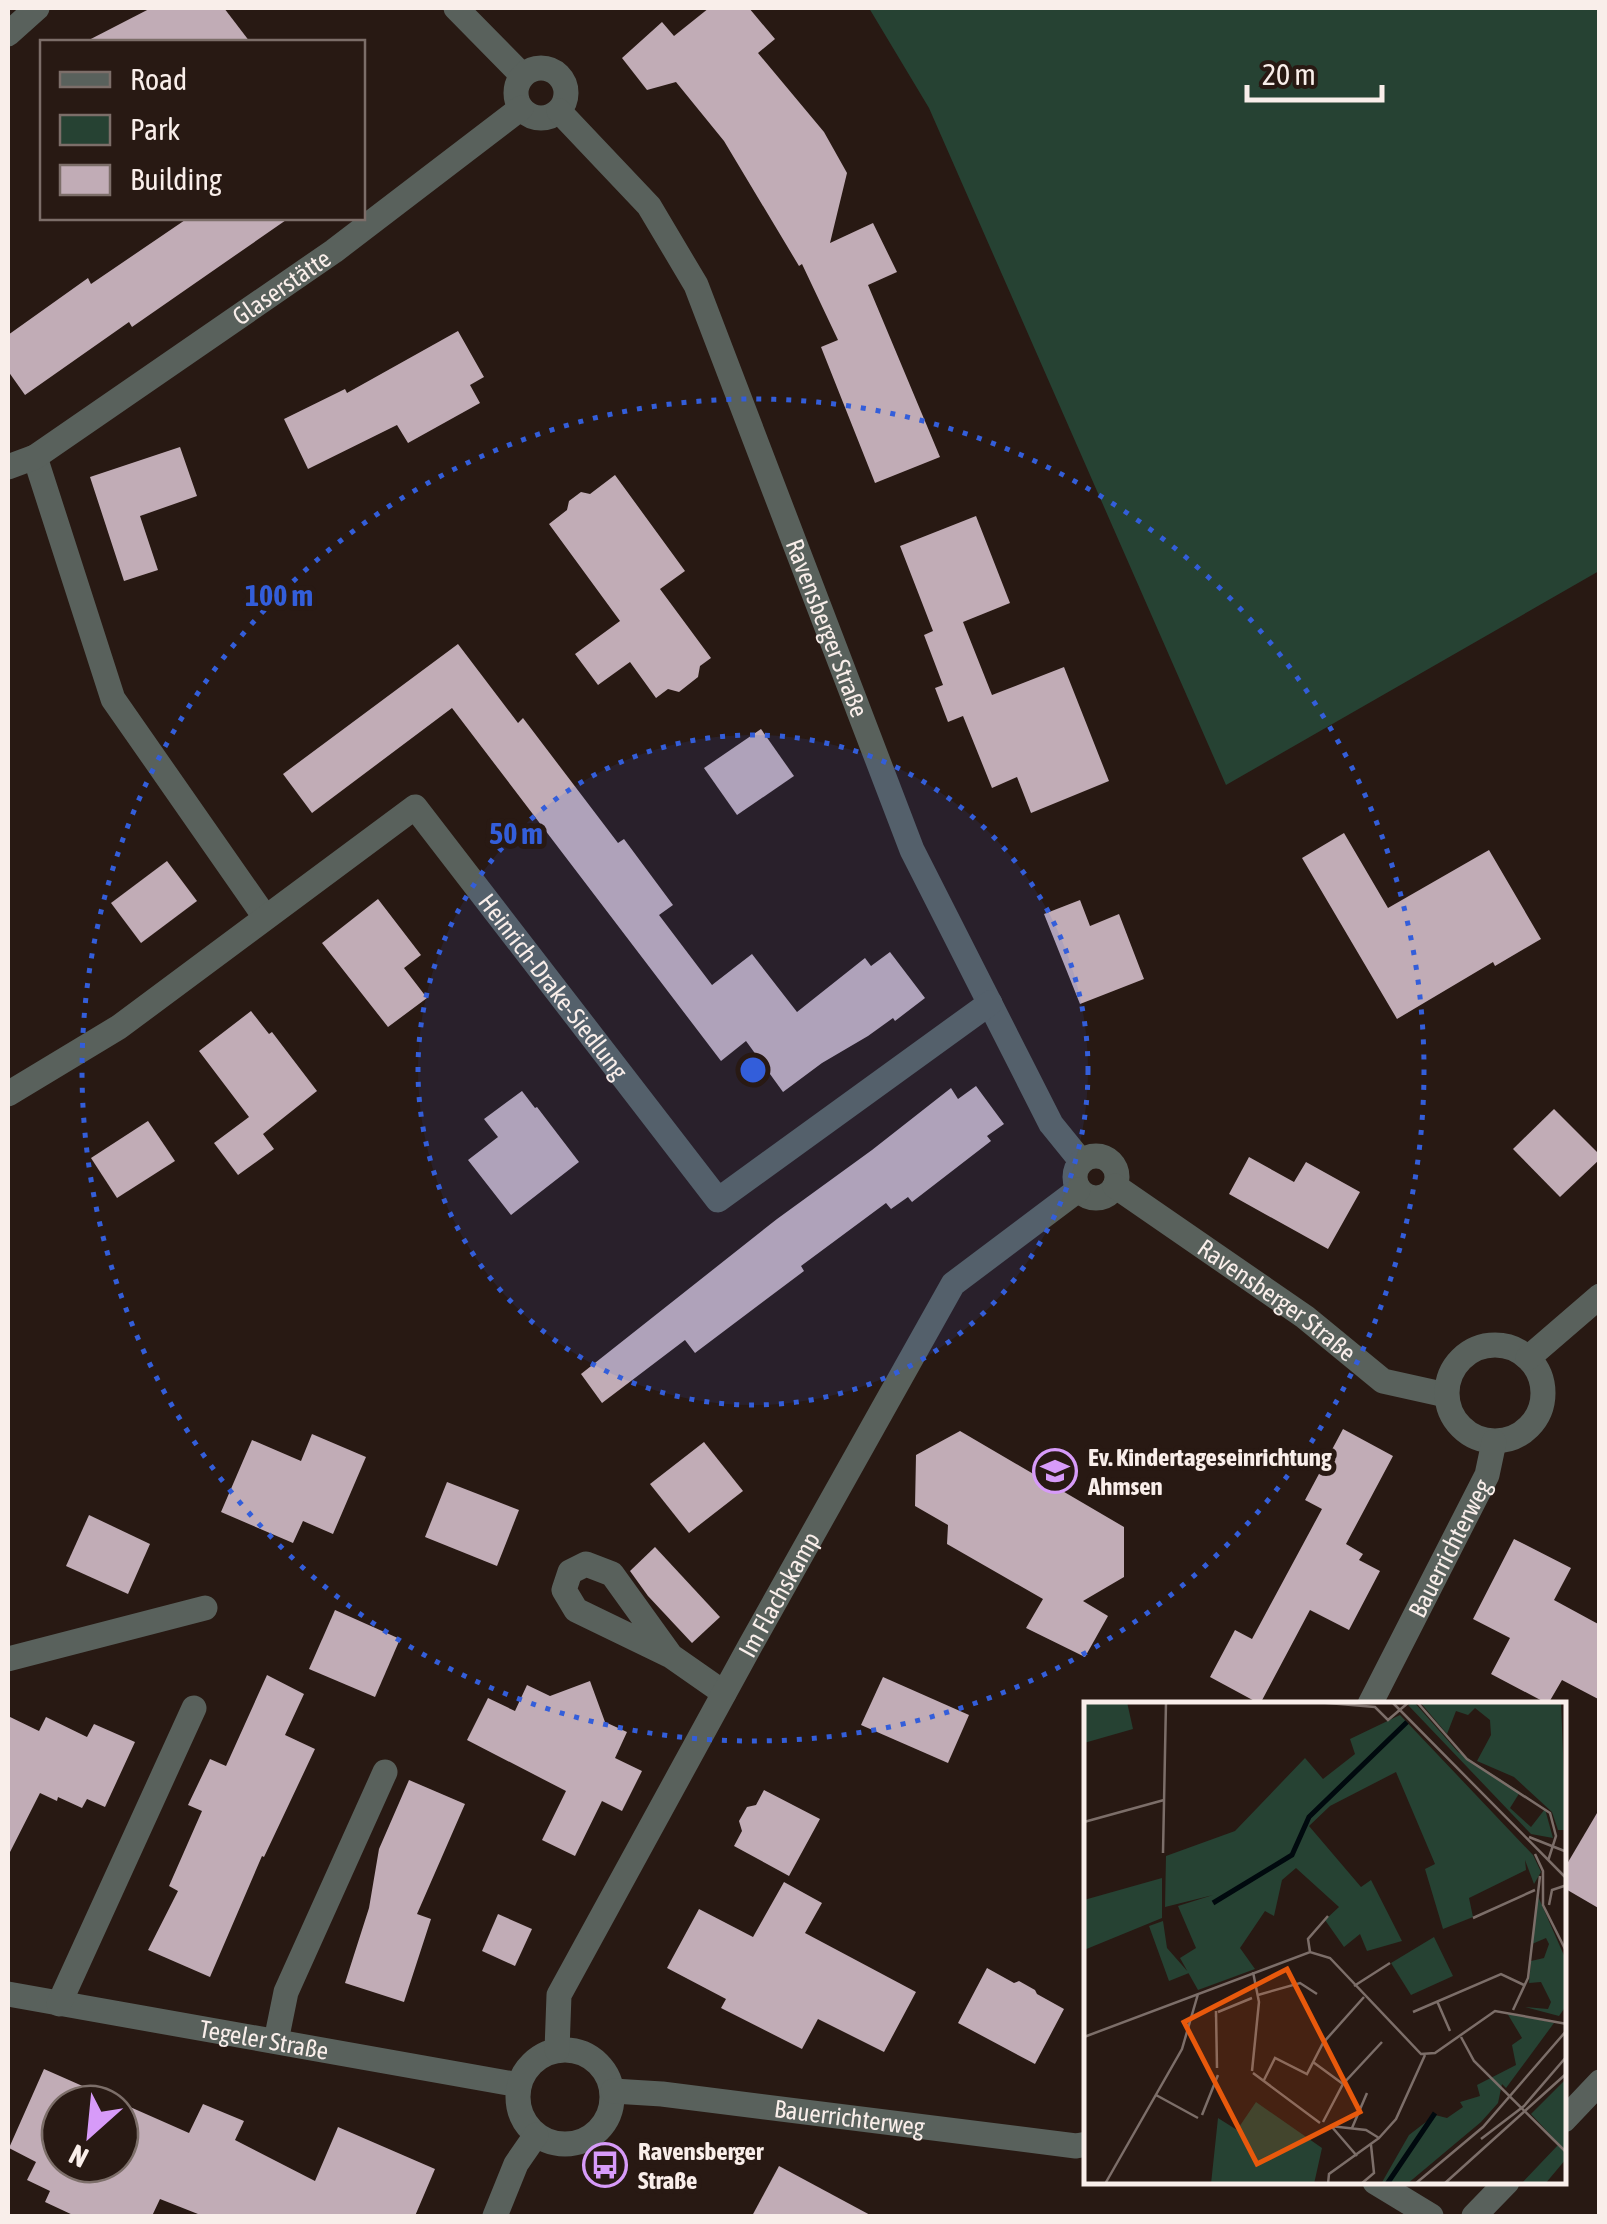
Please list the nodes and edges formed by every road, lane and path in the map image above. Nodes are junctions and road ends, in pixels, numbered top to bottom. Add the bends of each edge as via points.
1 (37, 8) edge
2 (452, 9) edge
3 (8, 34) edge
4 (522, 75) junction
5 (520, 108) junction
6 (559, 110) junction
7 (35, 458) junction
8 (8, 468) edge
9 (265, 917) junction
10 (990, 1003) junction
11 (8, 1094) edge
12 (1081, 1161) junction
13 (1115, 1186) junction
14 (1078, 1190) junction
15 (1600, 1296) edge
16 (1528, 1358) junction
17 (1446, 1395) junction
18 (1494, 1442) junction
19 (205, 1608) dead end
20 (671, 1656) dead end
21 (8, 1659) edge
22 (724, 1693) junction
23 (1371, 1702) edge
24 (194, 1708) dead end
25 (384, 1772) dead end
26 (8, 1994) edge
27 (59, 2004) junction
28 (276, 2041) junction
29 (556, 2050) junction
30 (1600, 2082) edge
31 (520, 2085) junction
32 (613, 2091) junction
33 (1567, 2117) edge
34 (536, 2135) junction
35 (1084, 2145) edge
36 (1377, 2184) edge
37 (1505, 2184) edge
38 (495, 2216) edge
39 (1431, 2216) edge
40 (1474, 2216) edge

1 - 3 street
2 - 4 street
4 - 5 street via 516,86
4 - 6 street, Ravensberger Straße via 534,68 558,74 565,85
5 - 6 street via 547,117
5 - 7 street, Glaserstätte via 334,251
6 - 10 street, Ravensberger Straße via 648,206 696,285 912,850
7 - 8 street, Glaserstätte
7 - 9 street via 112,699
9 - 10 street, Heinrich-Drake-Siedlung via 415,806 718,1200
9 - 11 street, Heinrich-Drake-Siedlung via 119,1027
10 - 12 street, Ravensberger Straße via 1051,1124
12 - 13 street, Ravensberger Straße via 1106,1158 1116,1169
12 - 14 street via 1075,1170
13 - 14 street via 1105,1197
13 - 17 street, Ravensberger Straße via 1305,1317 1384,1382
14 - 22 street, Im Flachskamp via 953,1284
15 - 16 street
16 - 17 street via 1508,1347 1475,1350 1451,1373
16 - 18 street via 1543,1392 1539,1412 1528,1428
17 - 18 street via 1453,1418 1470,1435
18 - 23 street, Bauerrichterweg via 1487,1474
19 - 21 street
20 - 22 street
22 - 29 street, Im Flachskamp via 559,1996
24 - 27 street
25 - 28 street via 286,1992
26 - 27 street, Tegeler Straße
27 - 28 street, Tegeler Straße
28 - 31 street, Tegeler Straße
29 - 31 street via 527,2069
29 - 32 street via 594,2058
30 - 33 street
31 - 34 street via 518,2104
32 - 34 street via 598,2132 557,2144
32 - 35 street, Bauerrichterweg
34 - 38 street
36 - 39 street
37 - 40 street

